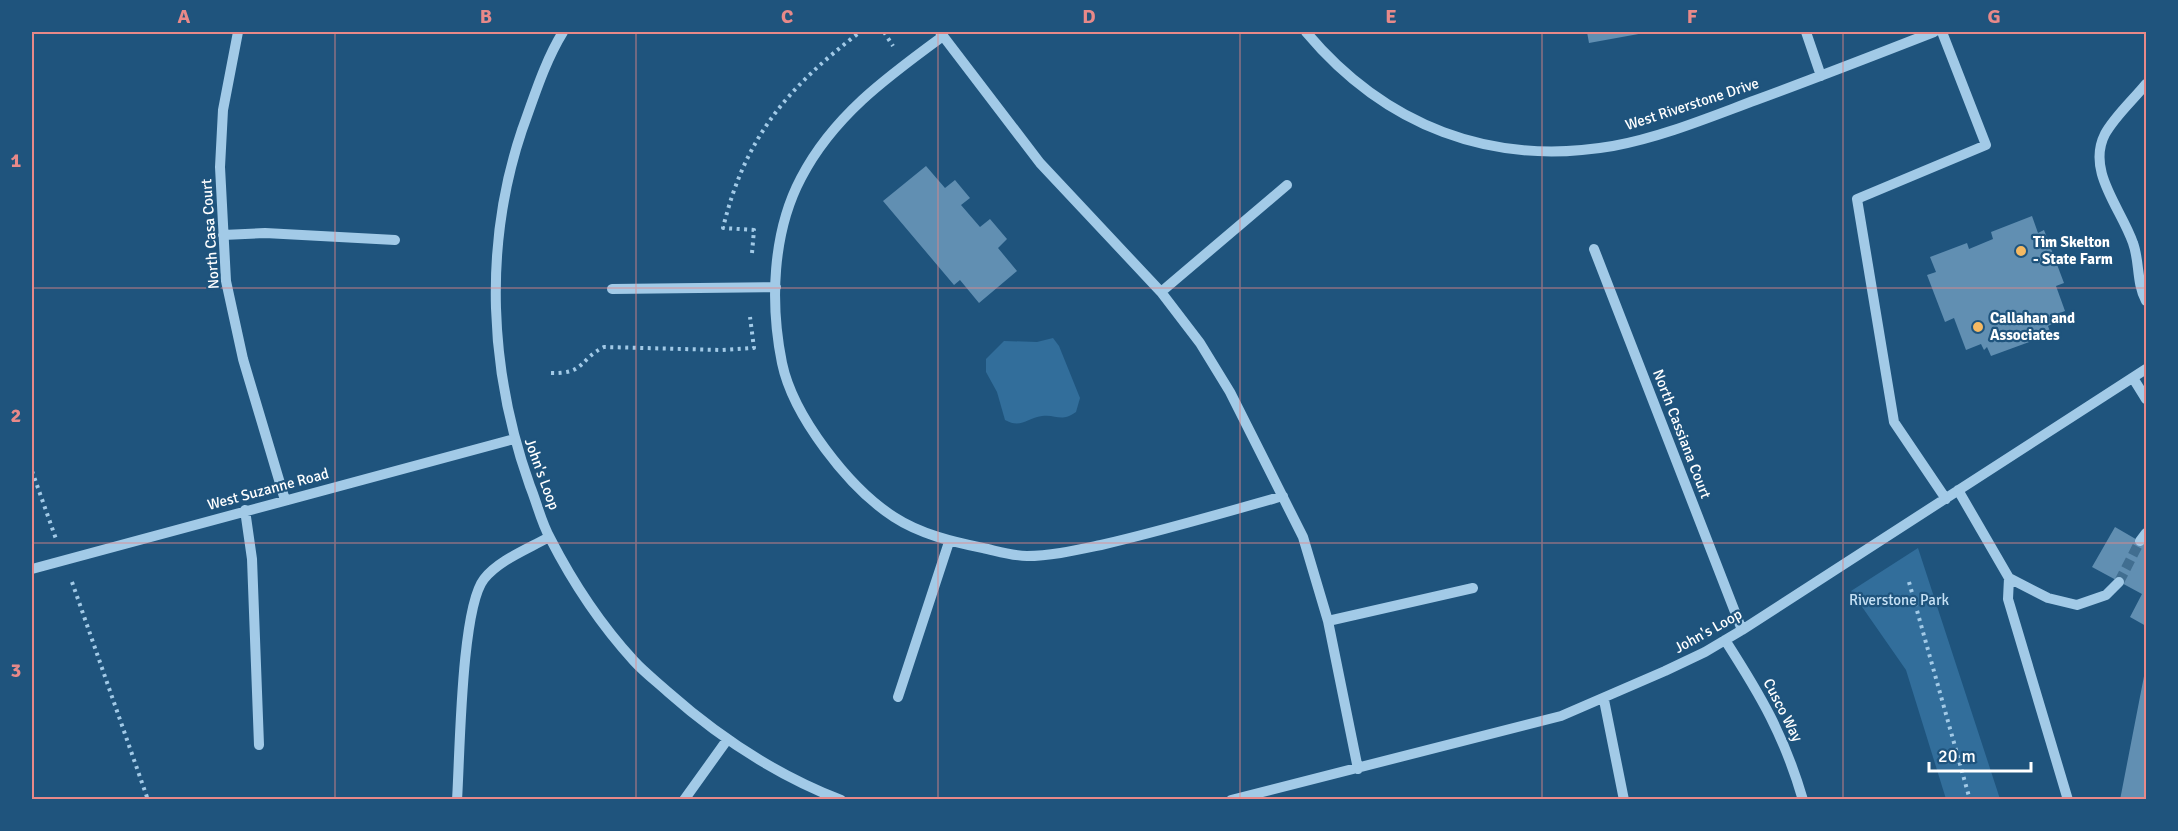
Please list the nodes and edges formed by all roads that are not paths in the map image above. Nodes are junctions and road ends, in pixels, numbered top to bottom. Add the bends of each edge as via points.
1 (238, 32) edge
2 (563, 32) edge
3 (1306, 32) edge
4 (1806, 32) edge
5 (1934, 32) edge
6 (1942, 32) edge
7 (942, 34) edge
8 (1821, 76) junction
9 (2146, 84) edge
10 (1287, 185) dead end
11 (223, 235) junction
12 (395, 240) dead end
13 (1594, 249) dead end
14 (776, 287) junction
15 (612, 289) dead end
16 (1161, 292) junction
17 (2146, 301) edge
18 (2146, 369) edge
19 (2133, 378) junction
20 (2146, 399) edge
21 (514, 439) junction
22 (1958, 490) junction
23 (1283, 496) junction
24 (1946, 499) junction
25 (285, 500) junction
26 (245, 510) junction
27 (549, 537) junction
28 (949, 542) junction
29 (32, 569) edge
30 (2009, 578) junction
31 (2119, 582) tunnel mouth
32 (1473, 588) dead end
33 (1328, 621) junction
34 (1742, 630) junction
35 (1725, 640) junction
36 (898, 697) dead end
37 (1604, 700) junction
38 (727, 740) junction
39 (259, 744) dead end
40 (1358, 769) junction
41 (457, 800) edge
42 (684, 800) edge
43 (841, 800) edge
44 (1231, 800) edge
45 (1624, 800) edge
46 (1803, 800) edge
47 (2068, 800) edge

1 - 11 street, North Casa Court via 223,110
2 - 21 street, John's Loop via 534,96 512,161 499,221 495,276 497,332
3 - 8 street, West Riverstone Drive via 1357,83 1406,116 1444,135 1496,146 1553,151 1614,146 1682,127
4 - 8 street
5 - 8 street, West Riverstone Drive
6 - 24 street via 1986,146 1857,199 1894,422
7 - 14 street via 856,103 822,141 799,181 782,228
7 - 16 street via 1040,163
9 - 17 street via 2106,133 2099,150 2099,168 2133,244 2139,287
10 - 16 street
11 - 12 street via 265,233
11 - 25 street, North Casa Court via 226,281 243,359
13 - 34 street, North Cassiana Court
14 - 15 street
14 - 28 street via 782,365 804,417 829,454 858,488 895,518
16 - 23 street via 1200,343 1230,392
18 - 19 street, John's Loop
19 - 20 street
19 - 22 street, John's Loop
21 - 25 street, West Suzanne Road
21 - 27 street, John's Loop
22 - 24 street, John's Loop
22 - 30 street
23 - 28 street via 1069,551 1026,556
23 - 33 street via 1303,537
24 - 34 street, John's Loop
25 - 26 street, West Suzanne Road
26 - 29 street, West Suzanne Road
26 - 39 street via 252,559
27 - 38 street, John's Loop via 588,601 634,661
27 - 41 street via 494,570 475,594 468,628
28 - 36 street
30 - 31 street via 2048,598 2077,605 2106,595
30 - 47 street via 2008,599
32 - 33 street
33 - 40 street
34 - 35 street, John's Loop
35 - 37 street, John's Loop
35 - 46 street, Cusco Way via 1770,711
37 - 40 street, John's Loop via 1561,716
37 - 45 street
38 - 42 street
38 - 43 street, John's Loop via 770,768
40 - 44 street, John's Loop

